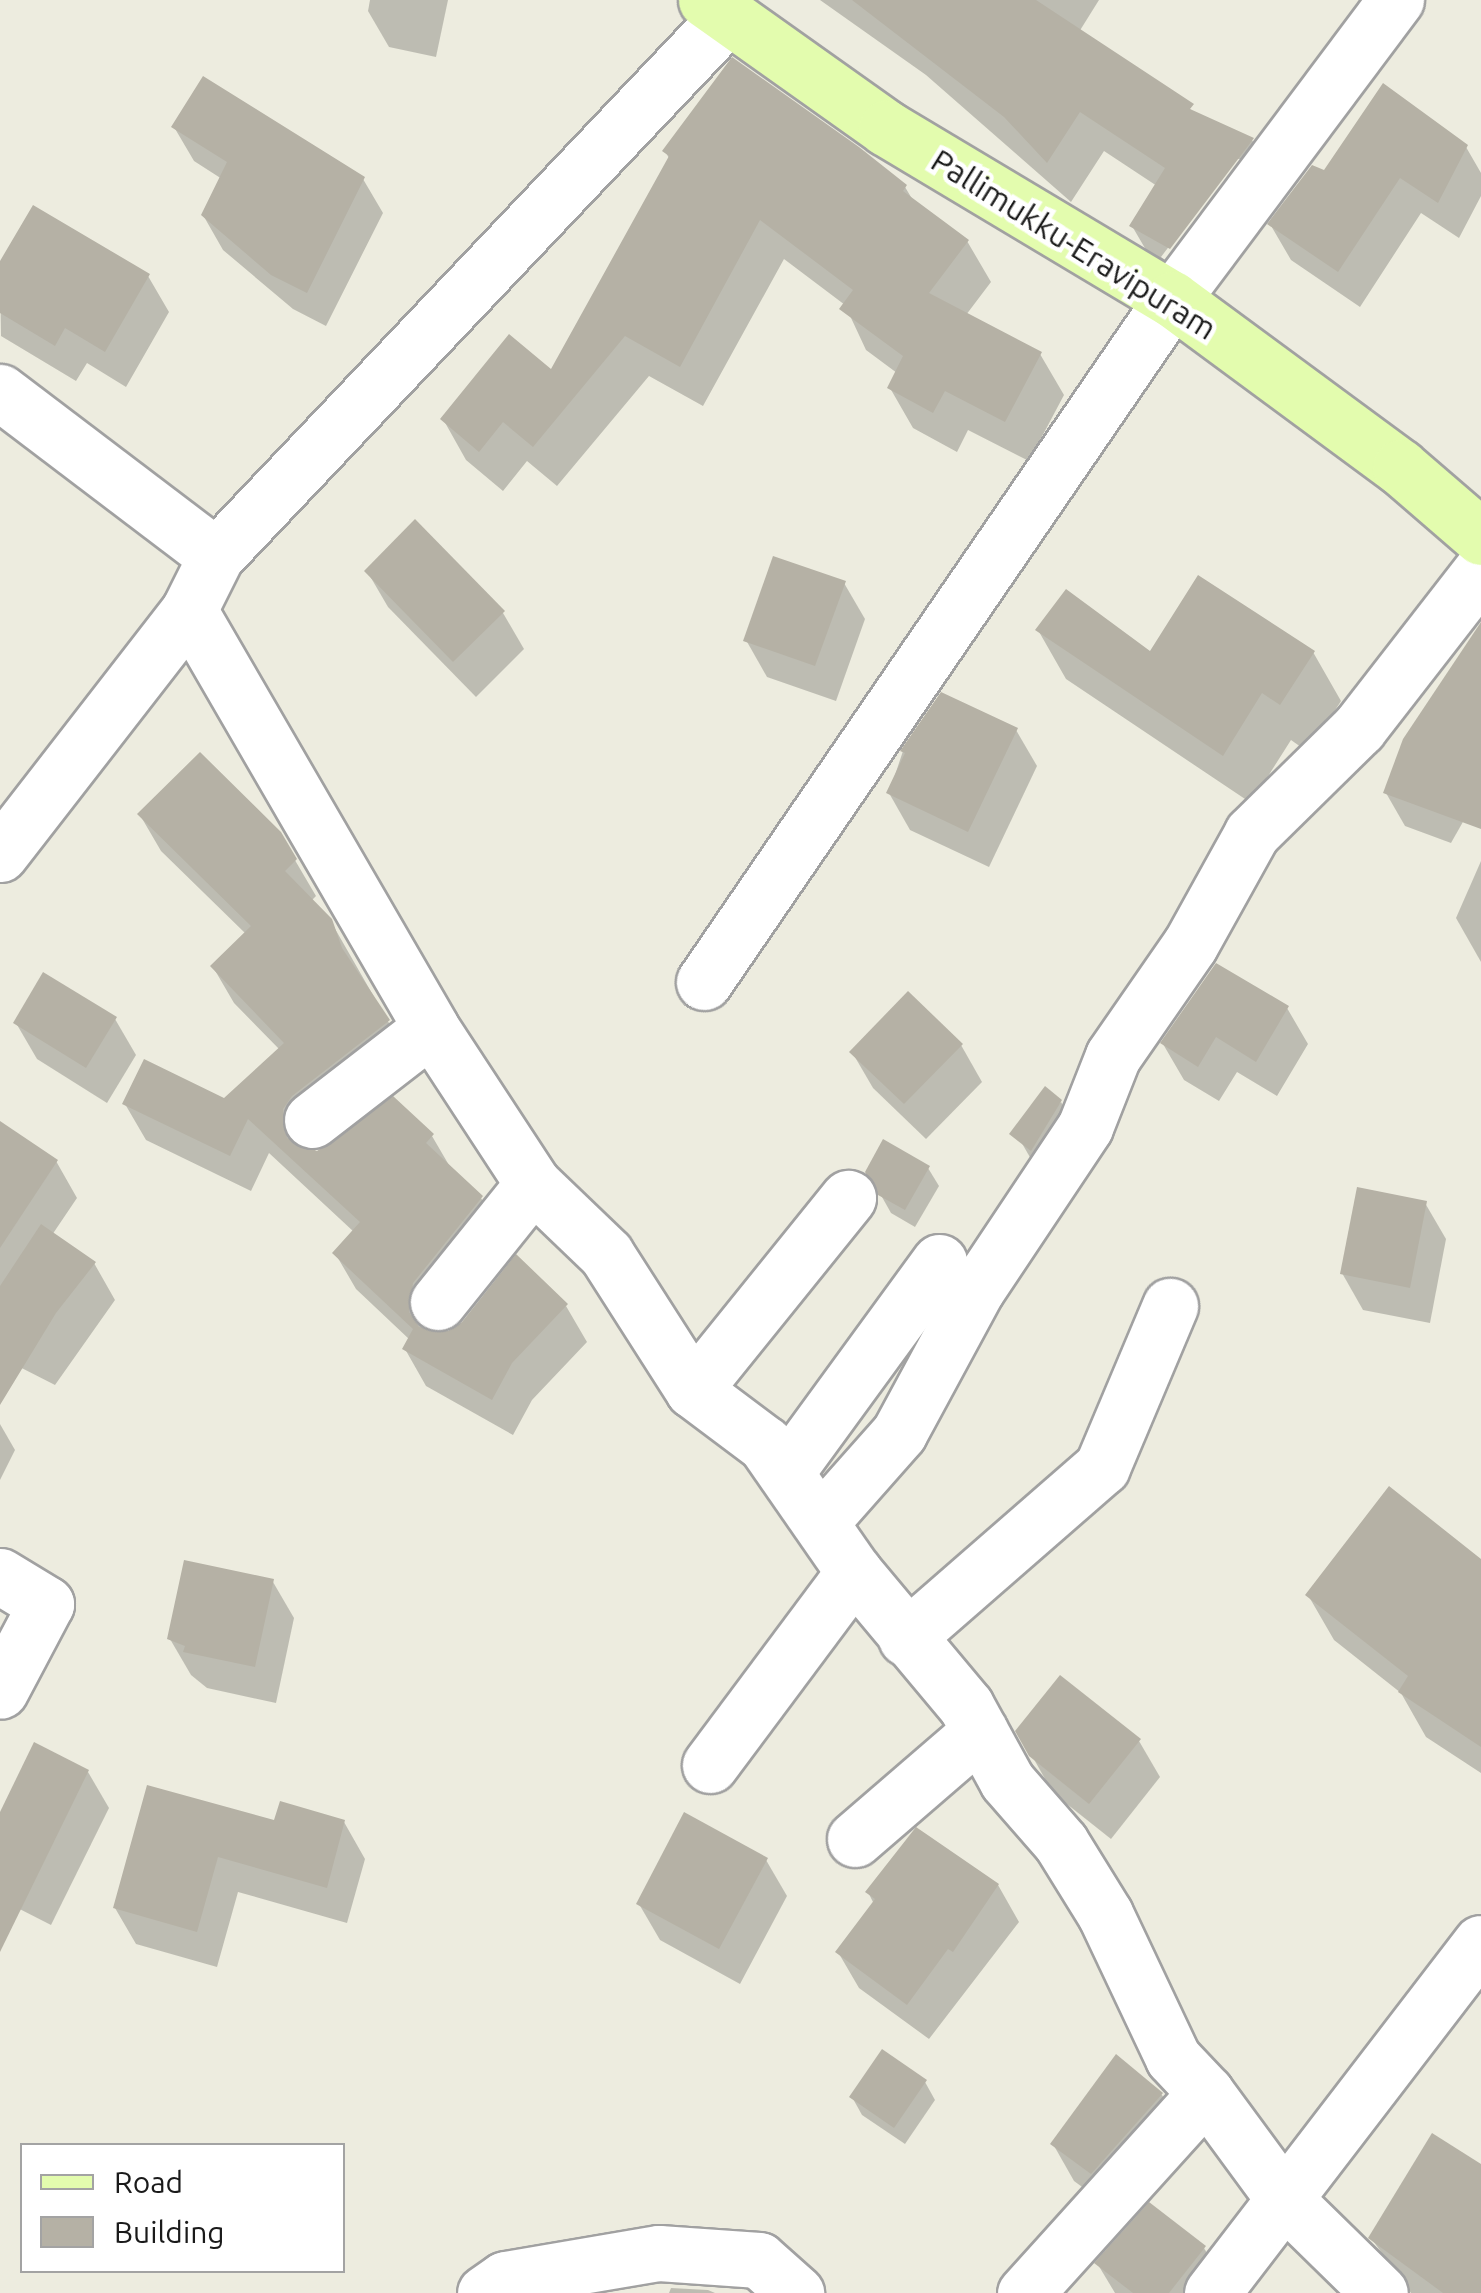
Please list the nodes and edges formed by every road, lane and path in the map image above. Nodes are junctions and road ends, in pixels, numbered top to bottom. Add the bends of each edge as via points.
1 (1396, 0) edge
2 (717, 8) edge
3 (1172, 298) junction
4 (0, 392) edge
5 (1481, 537) edge
6 (216, 556) junction
7 (1481, 572) edge
8 (190, 610) junction
9 (0, 854) edge
10 (704, 982) dead end
11 (432, 1028) junction
12 (312, 1120) dead end
13 (533, 1184) junction
14 (848, 1198) dead end
15 (940, 1262) dead end
16 (438, 1302) dead end
17 (1170, 1306) dead end
18 (692, 1390) junction
19 (786, 1472) junction
20 (823, 1519) junction
21 (854, 1572) junction
22 (0, 1576) edge
23 (906, 1638) junction
24 (0, 1690) edge
25 (980, 1731) junction
26 (710, 1765) dead end
27 (856, 1840) dead end
28 (1481, 1942) edge
29 (1206, 2093) junction
30 (1284, 2199) junction
31 (485, 2293) edge
32 (796, 2293) edge
33 (1025, 2293) edge
34 (1212, 2293) edge
35 (1380, 2293) edge

1 - 3 street
2 - 3 main road, Pallimukku-Eravipuram via 886,128
2 - 6 street
3 - 5 main road, Pallimukku-Eravipuram via 1400,467
3 - 10 street
4 - 6 street
6 - 8 street
7 - 20 street via 1359,728 1252,833 1190,945 1113,1056 1085,1127 977,1289 899,1433
8 - 9 street
8 - 11 street
11 - 12 street
11 - 13 street
13 - 16 street
13 - 18 street via 606,1254
14 - 18 street
15 - 19 street
17 - 23 street via 1102,1467
18 - 19 street via 765,1444
19 - 20 street
20 - 21 street
21 - 23 street
21 - 26 street
22 - 24 street via 46,1604
23 - 25 street
25 - 27 street
25 - 29 street via 1008,1781 1061,1844 1106,1914 1173,2058
28 - 30 street
29 - 30 street
29 - 33 street
30 - 34 street
30 - 35 street
31 - 32 street via 505,2280 659,2253 759,2260

